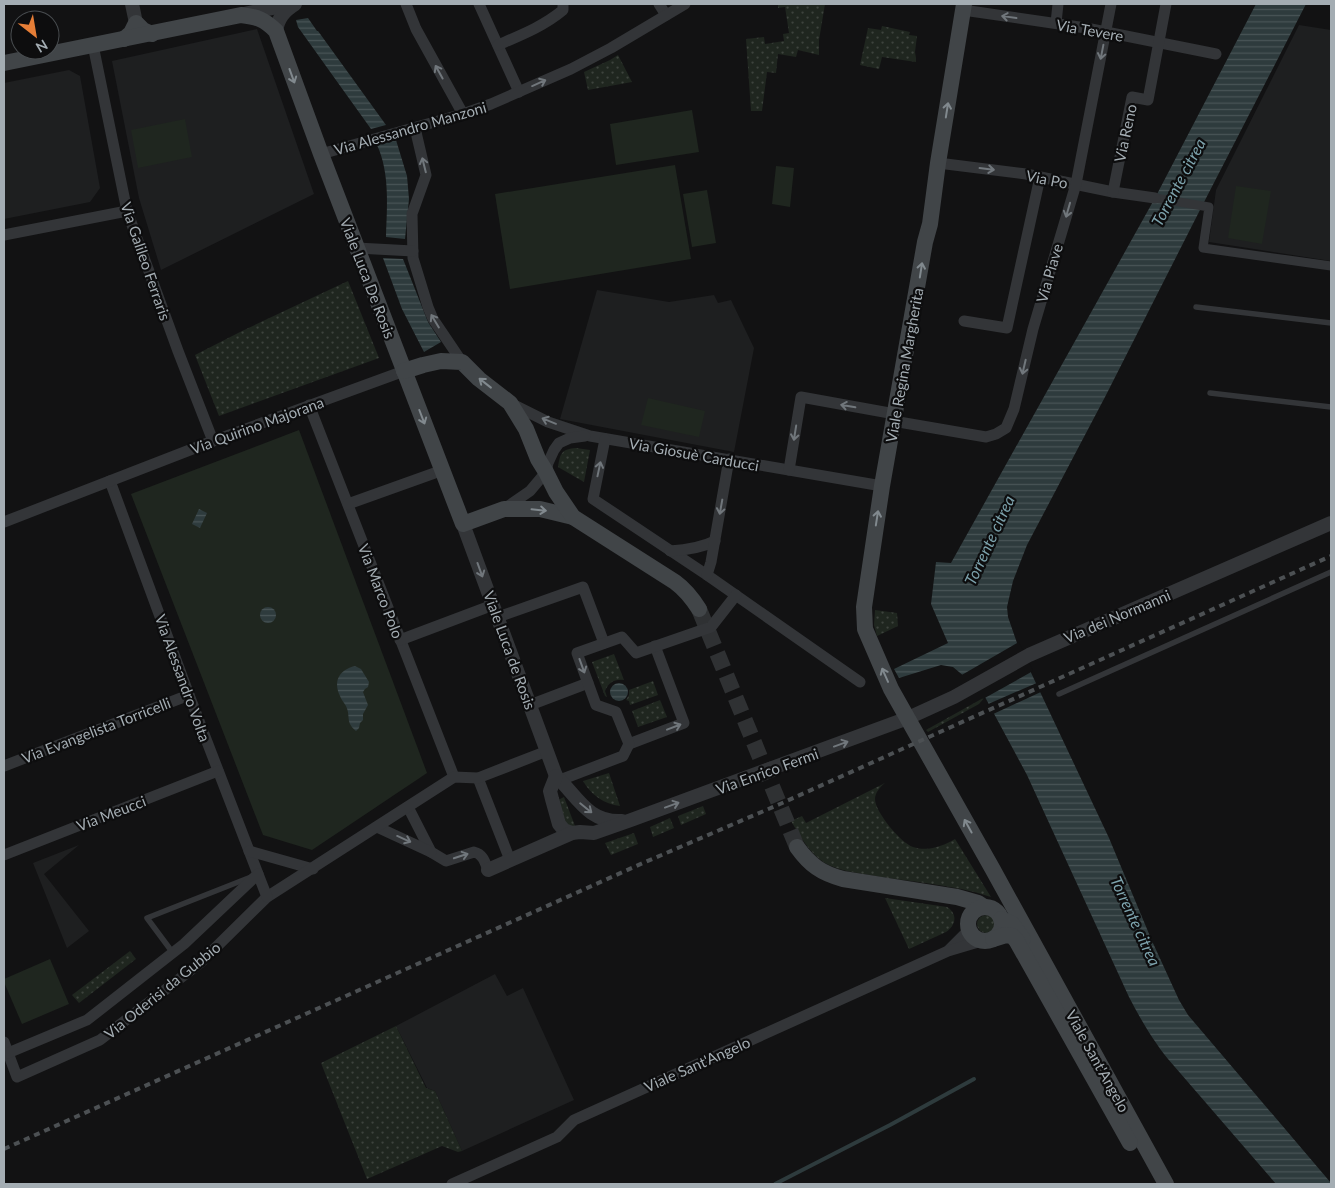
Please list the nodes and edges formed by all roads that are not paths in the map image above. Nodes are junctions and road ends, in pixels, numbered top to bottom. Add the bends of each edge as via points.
1 (132, 4) edge
2 (294, 4) edge
3 (406, 4) edge
4 (479, 4) edge
5 (563, 4) edge
6 (659, 4) edge
7 (685, 4) edge
8 (1058, 4) edge
9 (1111, 4) edge
10 (1166, 4) edge
11 (963, 7) edge
12 (241, 15) junction
13 (666, 15) junction
14 (136, 23) junction
15 (1056, 23) junction
16 (276, 30) junction
17 (1106, 32) junction
18 (152, 34) junction
19 (124, 40) junction
20 (1159, 43) junction
21 (93, 45) junction
22 (498, 45) junction
23 (1216, 54) dead end
24 (4, 63) edge
25 (519, 92) junction
26 (463, 114) junction
27 (414, 128) junction
28 (321, 154) junction
29 (938, 163) junction
30 (1040, 176) junction
31 (1076, 184) junction
32 (1113, 192) junction
33 (1155, 198) joint
34 (127, 211) junction
35 (4, 235) edge
36 (357, 248) junction
37 (413, 251) junction
38 (1331, 266) edge
39 (1196, 307) dead end
40 (964, 321) dead end
41 (1331, 323) edge
42 (462, 362) junction
43 (404, 371) junction
44 (1210, 393) dead end
45 (510, 403) junction
46 (309, 406) junction
47 (1331, 407) edge
48 (894, 418) junction
49 (590, 436) junction
50 (605, 439) junction
51 (213, 441) junction
52 (729, 459) junction
53 (443, 470) junction
54 (789, 470) junction
55 (546, 472) junction
56 (110, 481) junction
57 (882, 486) junction
58 (348, 504) junction
59 (504, 509) junction
60 (573, 516) junction
61 (4, 522) edge
62 (1331, 523) edge
63 (463, 524) junction
64 (715, 541) junction
65 (670, 551) junction
66 (1331, 572) edge
67 (707, 575) junction
68 (736, 595) junction
69 (699, 610) tunnel mouth
70 (496, 612) junction
71 (400, 640) junction
72 (604, 643) junction
73 (655, 646) junction
74 (860, 682) dead end
75 (588, 683) junction
76 (1059, 694) dead end
77 (189, 695) junction
78 (530, 705) junction
79 (908, 718) junction
80 (629, 744) junction
81 (547, 751) junction
82 (4, 766) edge
83 (218, 771) junction
84 (454, 777) junction
85 (478, 778) junction
86 (558, 778) junction
87 (408, 807) junction
88 (558, 820) junction
89 (626, 821) junction
90 (377, 827) junction
91 (572, 833) junction
92 (545, 845) junction
93 (797, 847) tunnel mouth
94 (249, 851) junction
95 (431, 852) junction
96 (4, 855) edge
97 (510, 860) junction
98 (992, 868) junction
99 (313, 869) junction
100 (488, 870) joint
101 (258, 874) junction
102 (267, 897) junction
103 (957, 897) junction
104 (995, 913) junction
105 (969, 926) junction
106 (989, 939) junction
107 (948, 951) junction
108 (173, 953) junction
109 (6, 1047) edge
110 (1164, 1181) edge
111 (452, 1184) edge

1 - 14 street
2 - 12 street
2 - 16 street via 282,14
26 -> 3 street via 416,29
4 - 22 street
5 - 22 street via 563,10 555,17
6 - 13 street
7 - 13 street, Via Alessandro Manzoni
8 - 15 street
9 - 17 street, Via Piave
10 - 20 street, Via Reno
15 -> 11 street, Via Tevere
29 -> 11 main road, Viale Regina Margherita
12 - 16 main road via 262,19
12 - 18 main road
25 -> 13 street, Via Alessandro Manzoni via 572,69
14 - 18 main road
14 - 19 main road
15 - 17 street, Via Tevere
16 -> 28 main road, Viale Luca De Rosis
17 - 20 street, Via Tevere
17 -> 31 street, Via Piave
18 - 19 main road
19 - 21 main road
20 - 23 street, Via Tevere
20 - 32 street, Via Reno via 1148,100 1132,97
21 - 24 main road
21 - 34 street, Via Galileo Ferraris
22 - 25 street
25 - 26 street, Via Alessandro Manzoni
26 - 27 street, Via Alessandro Manzoni
27 - 28 street, Via Alessandro Manzoni
37 -> 27 street via 412,214 426,175
28 - 36 main road, Viale Luca De Rosis
29 -> 30 street, Via Po
48 -> 29 main road, Viale Regina Margherita
30 - 31 street, Via Po
30 - 40 street via 1007,328
31 - 32 street, Via Po
31 -> 48 street, Via Piave via 1006,428 986,437
32 - 33 street, Via Po
33 - 38 street via 1209,207 1203,248
34 - 35 street
34 - 51 street, Via Galileo Ferraris
36 - 37 street
36 - 43 main road, Viale Luca De Rosis
42 -> 37 street via 433,319
39 - 41 lane
42 - 43 main road via 440,360
45 -> 42 main road
43 - 46 street, Via Quirino Majorana
43 -> 53 main road, Viale Luca De Rosis
44 - 47 lane
49 -> 45 street, Via Giosuè Carducci via 548,422
45 - 55 main road
46 - 51 street, Via Quirino Majorana
46 - 58 street, Via Marco Polo
48 -> 54 street, Via Piave via 801,397
48 - 57 main road, Viale Regina Margherita
49 - 50 street, Via Giosuè Carducci
49 - 55 street via 559,443
50 - 52 street, Via Giosuè Carducci
65 -> 50 street via 593,499
51 - 56 street, Via Quirino Majorana
52 - 54 street, Via Giosuè Carducci
52 -> 64 street
53 - 58 street
53 - 63 main road, Viale Luca De Rosis
54 - 57 street, Via Giosuè Carducci
55 - 59 street via 530,490
55 - 60 main road
56 - 61 street, Via Quirino Majorana
56 - 77 street, Via Alessandro Volta
79 -> 57 main road, Viale Regina Margherita via 891,689 865,630 864,607
58 - 71 street, Via Marco Polo
59 -> 60 main road via 540,509
59 - 63 main road
60 - 69 main road via 685,589
62 - 79 street, Via dei Normanni via 1029,655 954,697
63 -> 70 street, Viale Luca de Rosis
64 - 65 street via 693,549
64 - 67 street
65 - 67 street
66 - 76 lane
67 - 68 street
68 - 73 street via 711,626
68 - 74 street
70 - 71 street
70 - 72 street via 583,587
70 - 78 street, Viale Luca de Rosis
71 - 84 street, Via Marco Polo
72 - 73 street via 622,637 636,653
72 -> 75 street via 577,653
80 -> 73 street via 684,723
75 - 78 street
75 - 80 street via 596,705 616,712
77 - 82 street, Via Evangelista Torricelli
77 - 83 street, Via Alessandro Volta
78 - 81 street, Viale Luca de Rosis
89 -> 79 street, Via Enrico Fermi
98 -> 79 main road, Viale Sant'Angelo
80 - 86 street via 622,756
81 - 85 street
81 - 86 street, Viale Luca de Rosis
83 - 94 street, Via Alessandro Volta
83 - 96 street, Via Meucci
84 - 85 street
84 - 87 street
85 - 97 street
86 - 88 street, Viale Luca de Rosis via 550,791
86 -> 89 street, Viale Luca de Rosis via 594,815 611,821
87 - 90 street
87 - 95 street
88 - 91 street via 564,830
88 - 92 street via 558,831
89 - 91 street, Via Enrico Fermi via 594,833
90 -> 95 street
90 - 99 street
91 - 92 street
92 - 97 street
93 - 103 main road via 816,868 829,875
94 - 99 street
94 - 101 street, Via Alessandro Volta
95 -> 100 street via 446,860 478,853
97 - 100 street
98 - 104 main road, Viale Sant'Angelo
98 - 110 main road, Viale Sant'Angelo
99 - 102 street, Via Oderisi da Gubbio
101 - 102 street, Via Alessandro Volta
101 - 108 street
101 - 108 lane via 147,918
102 - 109 street, Via Oderisi da Gubbio via 200,962 100,1040 17,1077
103 - 104 main road via 978,903
103 - 105 main road via 966,909
104 - 105 main road via 974,912
104 - 106 main road via 1002,924 1001,930
104 - 110 main road, Viale Sant'Angelo via 1012,924 1022,936 1149,1165
105 - 106 main road via 975,937
105 - 107 street, Viale Sant'Angelo
106 - 107 street, Viale Sant'Angelo
106 - 110 main road, Viale Sant'Angelo via 1006,935 1016,940 1145,1170
107 - 111 street, Viale Sant'Angelo via 574,1120 557,1137
108 - 109 street via 87,1020

